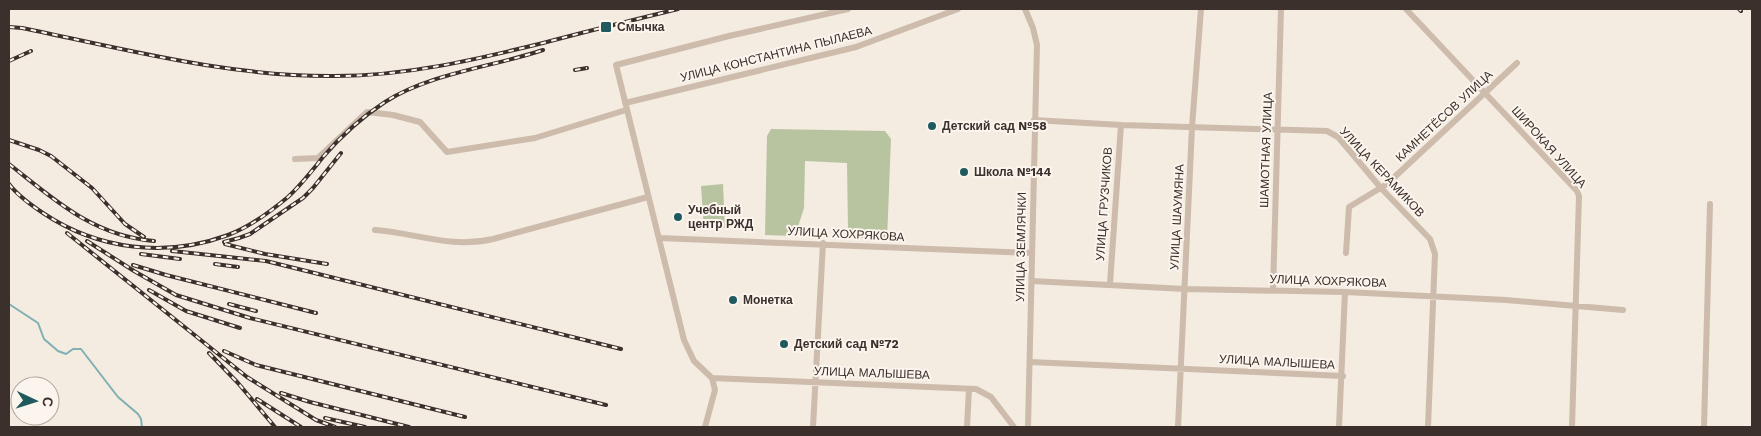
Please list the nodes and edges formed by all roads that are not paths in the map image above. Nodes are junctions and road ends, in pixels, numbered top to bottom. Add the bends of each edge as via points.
1 (848, 9) edge
2 (958, 9) edge
3 (1025, 9) edge
4 (1201, 9) edge
5 (1281, 9) edge
6 (1406, 9) edge
7 (1517, 63) dead end
8 (1484, 94) junction
9 (626, 106) junction
10 (1034, 120) junction
11 (1120, 125) junction
12 (1192, 127) junction
13 (1278, 130) junction
14 (295, 159) dead end
15 (1381, 188) junction
16 (648, 196) junction
17 (1710, 204) dead end
18 (376, 230) dead end
19 (659, 238) junction
20 (823, 244) junction
21 (1032, 253) junction
22 (1346, 253) dead end
23 (1032, 281) junction
24 (1110, 284) junction
25 (1185, 289) junction
26 (1273, 291) junction
27 (1346, 292) junction
28 (1434, 296) junction
29 (1575, 306) junction
30 (1622, 310) dead end
31 (1030, 362) junction
32 (1182, 368) junction
33 (1343, 376) junction
34 (712, 378) junction
35 (815, 382) junction
36 (969, 388) junction
37 (705, 427) edge
38 (813, 427) edge
39 (967, 427) edge
40 (1014, 427) edge
41 (1028, 427) edge
42 (1178, 427) edge
43 (1339, 427) edge
44 (1428, 427) edge
45 (1572, 427) edge
46 (1704, 427) edge

1 - 9 street via 616,65
2 - 9 street, УЛИЦА КОНСТАНТИНА ПЫЛАЕВА via 856,47
3 - 10 street, УЛИЦА ЗЕМЛЯЧКИ via 1037,46
4 - 12 street, УЛИЦА ШАУМЯНА
5 - 13 street, ШАМОТНАЯ УЛИЦА
6 - 8 street, ШИРОКАЯ УЛИЦА
7 - 8 street, КАМНЕТЁСОВ УЛИЦА
8 - 15 street, КАМНЕТЁСОВ УЛИЦА
8 - 29 street, ШИРОКАЯ УЛИЦА via 1580,196
9 - 14 street, УЛИЦА КОНСТАНТИНА ПЫЛАЕВА via 535,138 447,152 420,122 370,112 364,113 318,158
9 - 16 street
10 - 11 street, УЛИЦА КЕРАМИКОВ
10 - 21 street, УЛИЦА ЗЕМЛЯЧКИ
11 - 12 street, УЛИЦА КЕРАМИКОВ
11 - 24 street, УЛИЦА ГРУЗЧИКОВ
12 - 13 street, УЛИЦА КЕРАМИКОВ
12 - 25 street, УЛИЦА ШАУМЯНА
13 - 15 street, УЛИЦА КЕРАМИКОВ via 1327,131 1338,138
13 - 26 street, ШАМОТНАЯ УЛИЦА
15 - 22 street, КАМНЕТЁСОВ УЛИЦА via 1349,207
15 - 28 street, УЛИЦА КЕРАМИКОВ via 1430,239 1435,254
16 - 18 street via 469,243 442,242
16 - 19 street
17 - 46 street
19 - 20 street, УЛИЦА ХОХРЯКОВА
19 - 34 street via 684,340 694,361
20 - 21 street, УЛИЦА ХОХРЯКОВА
20 - 35 street
21 - 23 street, УЛИЦА ЗЕМЛЯЧКИ
23 - 24 street, УЛИЦА ХОХРЯКОВА
23 - 31 street, УЛИЦА ЗЕМЛЯЧКИ
24 - 25 street, УЛИЦА ХОХРЯКОВА
25 - 26 street, УЛИЦА ХОХРЯКОВА
25 - 32 street, УЛИЦА ШАУМЯНА
26 - 27 street, УЛИЦА ХОХРЯКОВА
27 - 28 street, УЛИЦА ХОХРЯКОВА
27 - 33 street
28 - 29 street, УЛИЦА ХОХРЯКОВА
28 - 44 street, УЛИЦА КЕРАМИКОВ
29 - 30 street, УЛИЦА ХОХРЯКОВА
29 - 45 street, ШИРОКАЯ УЛИЦА
31 - 32 street, УЛИЦА МАЛЫШЕВА
31 - 41 street, УЛИЦА ЗЕМЛЯЧКИ
32 - 33 street, УЛИЦА МАЛЫШЕВА
32 - 42 street, УЛИЦА ШАУМЯНА
33 - 43 street
34 - 35 street, УЛИЦА МАЛЫШЕВА
34 - 37 street via 715,390
35 - 36 street, УЛИЦА МАЛЫШЕВА
35 - 38 street
36 - 39 street
36 - 40 street, УЛИЦА МАЛЫШЕВА via 990,397

